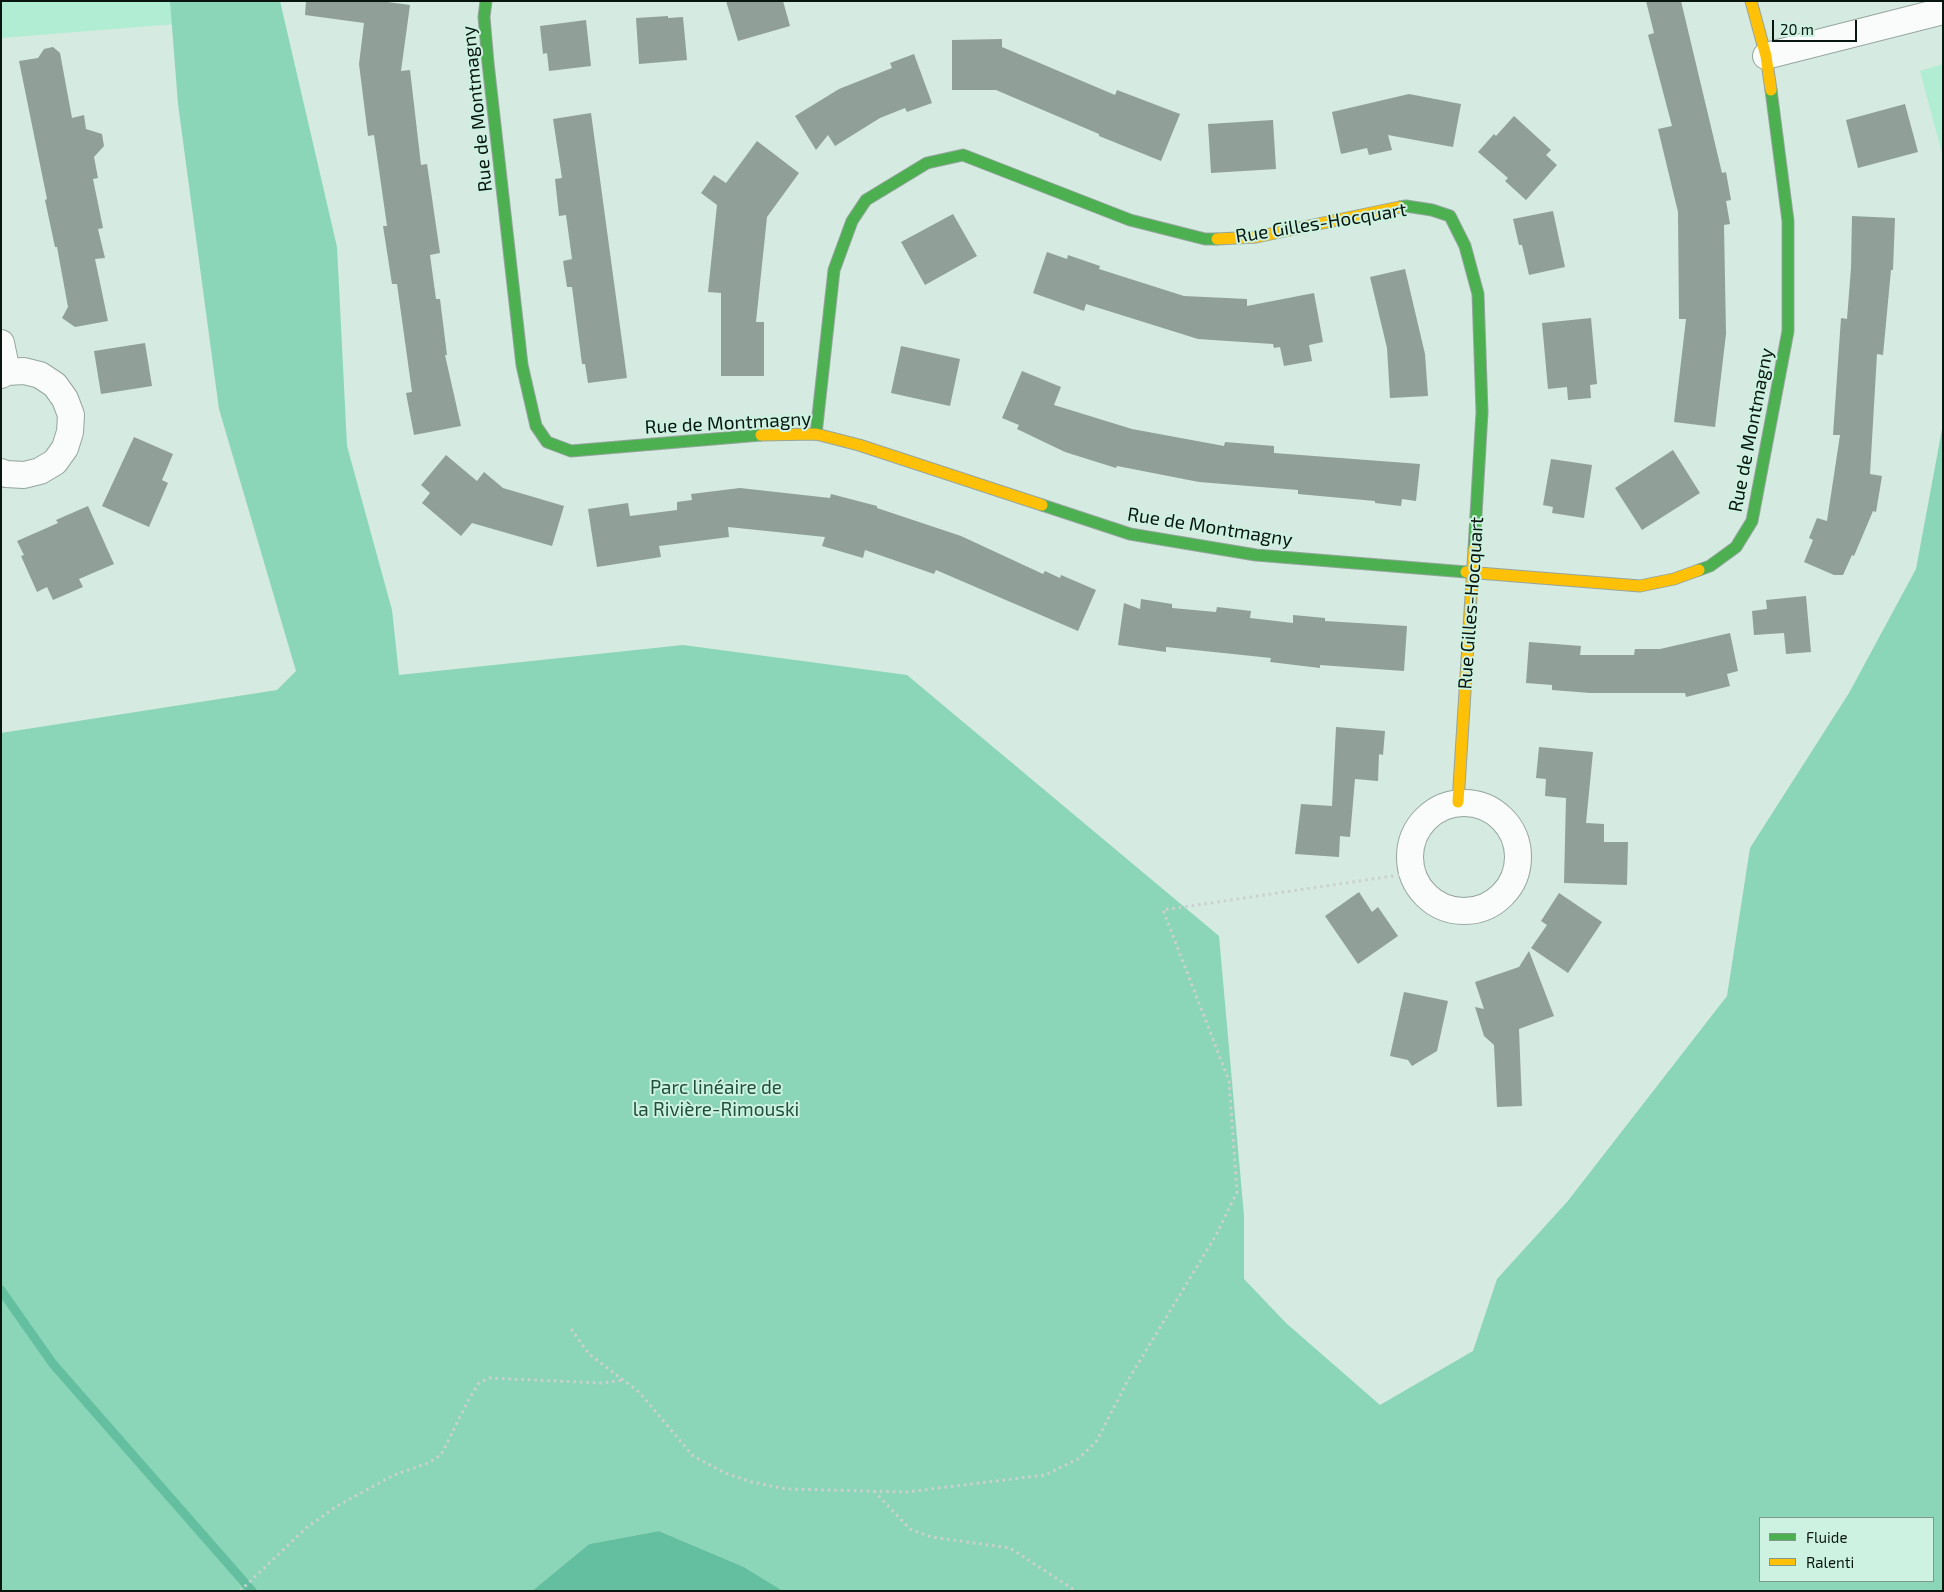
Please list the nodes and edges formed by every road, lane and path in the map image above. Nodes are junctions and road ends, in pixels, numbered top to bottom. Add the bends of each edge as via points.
1 (486, 1) edge
2 (1752, 1) edge
3 (1943, 11) edge
4 (1766, 56) junction
5 (1, 343) edge
6 (4, 374) edge
7 (816, 434) junction
8 (1, 472) edge
9 (1473, 573) junction
10 (1458, 802) junction
11 (1413, 873) junction
12 (571, 1329) dead end
13 (623, 1380) junction
14 (874, 1491) junction
15 (240, 1591) edge
16 (1076, 1591) edge

1 - 7 street, Rue de Montmagny via 484,17 488,63 522,365 536,426 547,442 571,451
2 - 4 street, Rue de Montmagny
3 - 4 street
4 - 9 street, Rue de Montmagny via 1788,221 1788,331 1752,521 1736,547 1710,566 1674,579 1640,586
5 - 6 street
6 - 8 street via 24,371 40,375 55,385 71,415 65,448 55,462 24,475
7 - 9 street, Rue de Montmagny via 860,445 1130,534 1256,555
7 - 9 street, Rue Gilles-Hocquart via 834,270 852,221 866,200 927,164 963,155 1130,220 1205,239 1256,237 1406,206 1432,210 1450,216 1465,246 1478,294 1482,412
9 - 10 street, Rue Gilles-Hocquart
10 - 11 street via 1443,806 1418,827 1410,858
10 - 11 street via 1477,803 1494,810 1507,823 1516,840 1519,858 1515,876 1506,893 1474,911 1455,910 1438,904 1423,892
11 - 14 path via 1163,910 1228,1082 1236,1192 1216,1235 1127,1382 1096,1442 1078,1459 1045,1475 906,1492
12 - 13 path via 589,1354
13 - 14 path via 639,1392 693,1456 725,1473 786,1489
13 - 15 path via 602,1383 489,1378 480,1383 469,1399 442,1455 394,1475 337,1506 306,1528
14 - 16 path via 910,1529 931,1537 1010,1548

